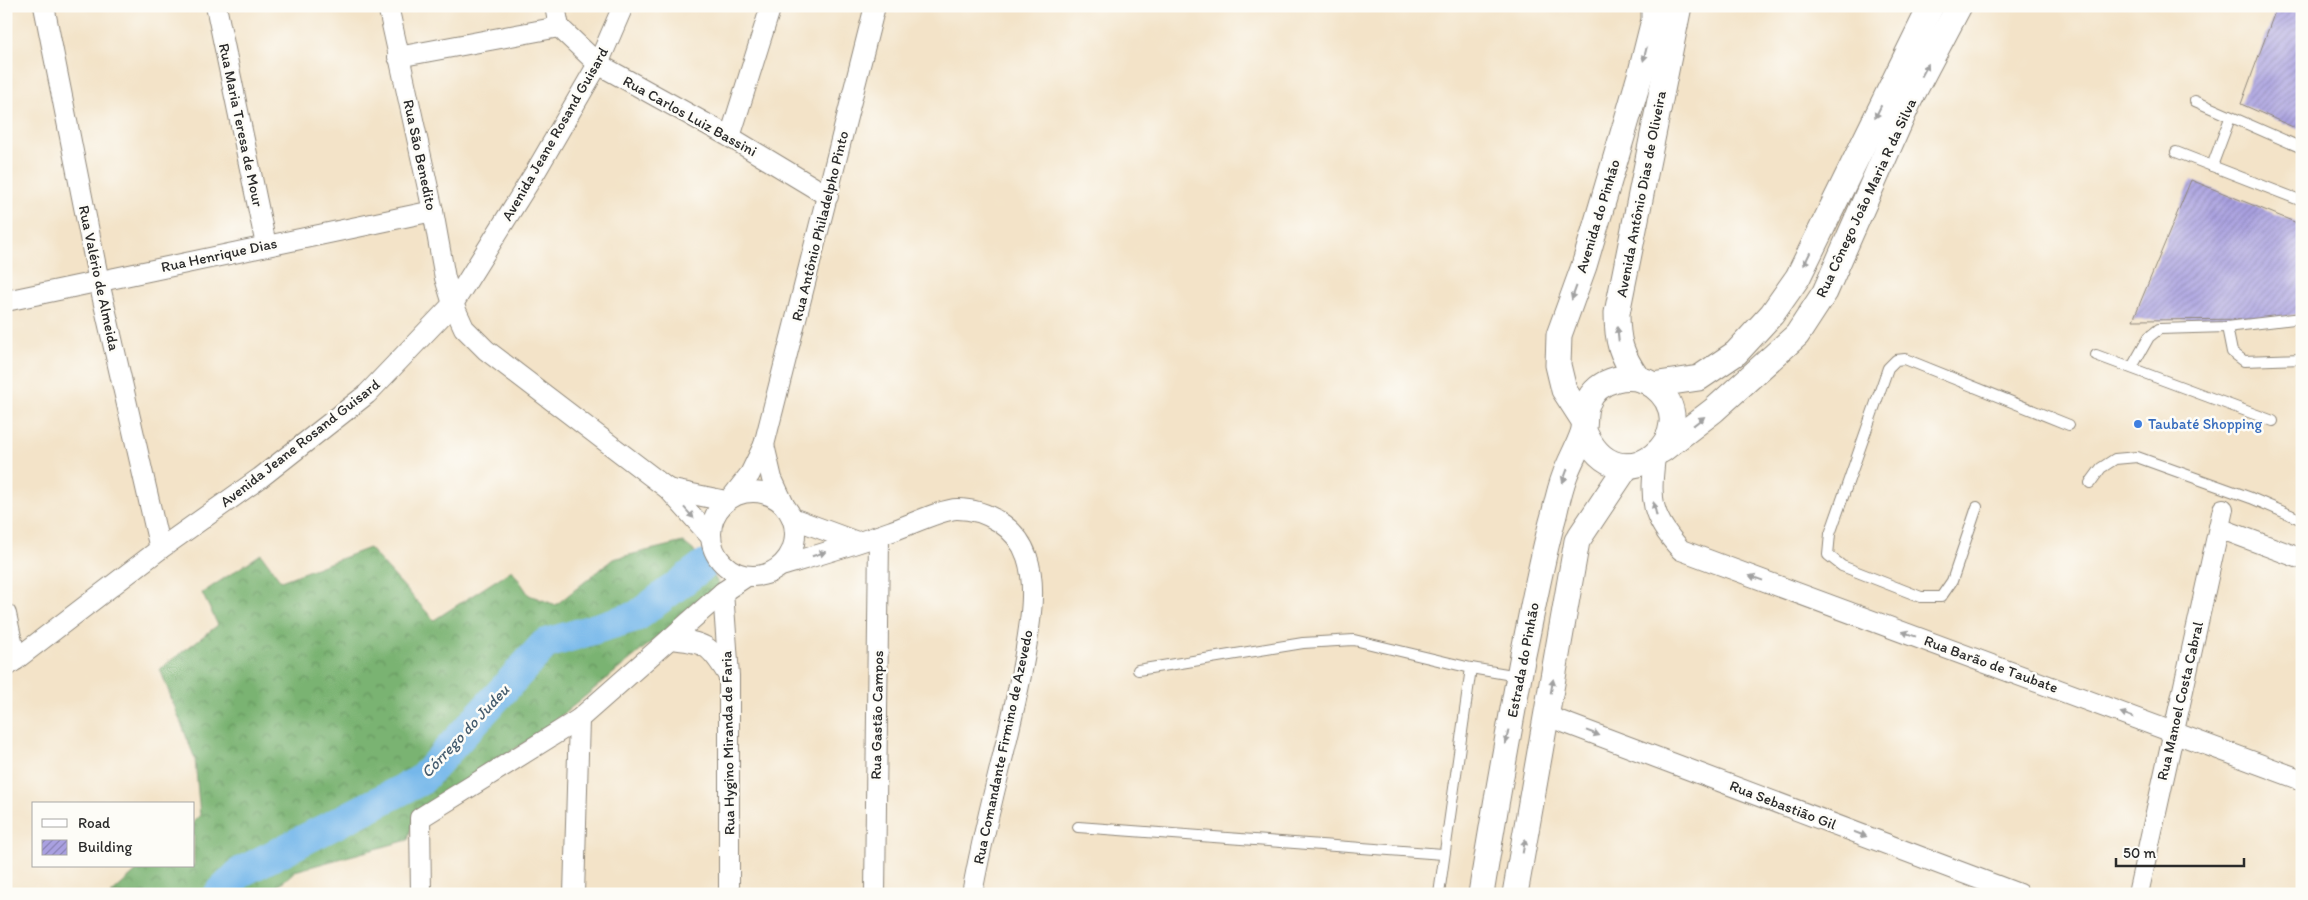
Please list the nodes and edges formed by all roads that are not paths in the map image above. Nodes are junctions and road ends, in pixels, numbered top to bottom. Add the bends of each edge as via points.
1 (44, 6) edge
2 (216, 6) edge
3 (388, 6) edge
4 (555, 6) edge
5 (623, 6) edge
6 (771, 6) edge
7 (874, 6) edge
8 (1654, 6) edge
9 (1679, 6) edge
10 (1931, 6) edge
11 (1959, 6) edge
12 (559, 27) junction
13 (398, 57) junction
14 (598, 64) junction
15 (2195, 101) dead end
16 (2230, 118) junction
17 (730, 137) junction
18 (2302, 148) edge
19 (2176, 152) dead end
20 (2212, 166) junction
21 (828, 196) junction
22 (2302, 202) edge
23 (433, 211) junction
24 (266, 245) junction
25 (98, 282) junction
26 (6, 301) edge
27 (453, 304) junction
28 (2302, 318) edge
29 (2227, 327) junction
30 (2096, 355) dead end
31 (2302, 359) edge
32 (2132, 367) junction
33 (1645, 382) junction
34 (2273, 421) dead end
35 (1584, 426) junction
36 (2069, 426) dead end
37 (764, 446) junction
38 (1658, 454) junction
39 (1627, 466) junction
40 (2090, 482) dead end
41 (668, 489) junction
42 (729, 499) junction
43 (1977, 508) dead end
44 (789, 513) junction
45 (2302, 520) edge
46 (879, 536) junction
47 (711, 537) junction
48 (857, 542) junction
49 (160, 549) junction
50 (2302, 560) edge
51 (781, 566) junction
52 (747, 576) junction
53 (723, 592) junction
54 (6, 614) edge
55 (670, 639) junction
56 (11, 664) edge
57 (1471, 668) junction
58 (1138, 670) dead end
59 (730, 676) junction
60 (1520, 676) junction
61 (1547, 716) junction
62 (579, 718) junction
63 (2172, 732) junction
64 (2302, 780) edge
65 (1078, 827) dead end
66 (1443, 854) junction
67 (421, 894) edge
68 (574, 894) edge
69 (729, 894) edge
70 (875, 894) edge
71 (972, 894) edge
72 (1439, 894) edge
73 (1480, 894) edge
74 (1515, 894) edge
75 (2019, 894) edge
76 (2138, 894) edge

1 - 25 street, Rua Valério de Almeida
2 - 24 street, Rua Maria Teresa de Mour
3 - 13 street, Rua São Benedito
4 - 12 street
5 - 14 street, Avenida Jeane Rosand Guisard
6 - 17 street
7 - 21 street, Rua Antônio Philadelpho Pinto
8 -> 35 street, Avenida do Pinhão via 1654,20 1636,90 1584,266 1559,336 1558,365 1564,390
33 -> 9 street, Avenida Antônio Dias de Oliveira via 1629,366 1617,338 1617,313
10 -> 33 street, Rua Cônego João Maria R da Silva via 1798,277 1772,314 1736,353 1699,378
38 -> 11 street, Rua Cônego João Maria R da Silva via 1714,410 1797,335 1825,292 1910,99
12 - 13 street
12 - 14 street, Rua Carlos Luiz Bassini
13 - 23 street, Rua São Benedito
14 - 17 street, Rua Carlos Luiz Bassini
14 - 27 street, Avenida Jeane Rosand Guisard via 536,172
15 - 16 lane
16 - 18 lane
16 - 20 lane
17 - 21 street, Rua Carlos Luiz Bassini
19 - 20 lane
20 - 22 lane
21 - 37 street, Rua Antônio Philadelpho Pinto
23 - 24 street, Rua Henrique Dias
23 - 27 street, Rua São Benedito
24 - 25 street, Rua Henrique Dias
25 - 26 street, Rua Henrique Dias
25 - 49 street, Rua Valério de Almeida
27 - 41 street, Rua São Benedito via 464,328 486,350
27 - 49 street, Avenida Jeane Rosand Guisard via 367,394 260,478
28 - 29 lane
29 - 31 lane via 2232,352 2244,361
29 - 32 lane via 2159,329 2149,337
30 - 32 lane
32 - 34 lane
33 - 35 street via 1622,377 1596,390 1587,402
33 - 38 street via 1662,394 1672,423 1669,438
35 - 39 street via 1590,445 1600,456
35 -> 60 street, Estrada do Pinhão via 1564,476 1546,543
36 - 43 lane via 1905,359 1896,360 1888,368 1854,462 1830,534 1828,555 1842,566 1922,598 1941,597 1952,581
37 - 42 street, Rua Antônio Philadelpho Pinto via 750,474
37 - 44 street via 772,480
38 - 39 street via 1642,464
63 -> 38 street, Rua Barão de Taubate via 1680,550 1656,515 1651,488
61 -> 39 street via 1577,541
40 - 45 lane via 2101,468 2115,459 2137,458
41 - 42 street
41 -> 47 street
42 - 44 street via 754,492 766,494
42 - 47 street via 716,514
44 - 48 street
44 - 51 street via 795,531 794,544
46 - 48 street, Rua Comandante Firmino de Azevedo
46 - 70 street, Rua Gastão Campos
46 - 71 street, Rua Comandante Firmino de Azevedo via 954,509 974,510 996,518 1016,538 1027,556 1031,616 1019,689
47 - 52 street via 714,551 722,563 733,572
51 -> 48 street, Rua Comandante Firmino de Azevedo
49 - 56 street, Avenida Jeane Rosand Guisard
50 - 63 street, Rua Manoel Costa Cabral via 2221,519
51 - 52 street via 759,576
52 - 53 street
53 - 55 street
53 - 59 street, Rua Hygino Miranda de Faria
54 - 56 street
55 - 59 street via 695,641 714,651
55 - 62 street
57 - 58 lane via 1354,640 1303,642
57 - 60 lane
57 - 66 lane
59 - 69 street, Rua Hygino Miranda de Faria
60 -> 73 street, Estrada do Pinhão
74 -> 61 street
61 -> 75 street, Rua Sebastião Gil
62 - 67 street via 420,818
62 - 68 street
63 - 64 street, Rua Barão de Taubate
63 - 76 street, Rua Manoel Costa Cabral
65 - 66 lane
66 - 72 lane

